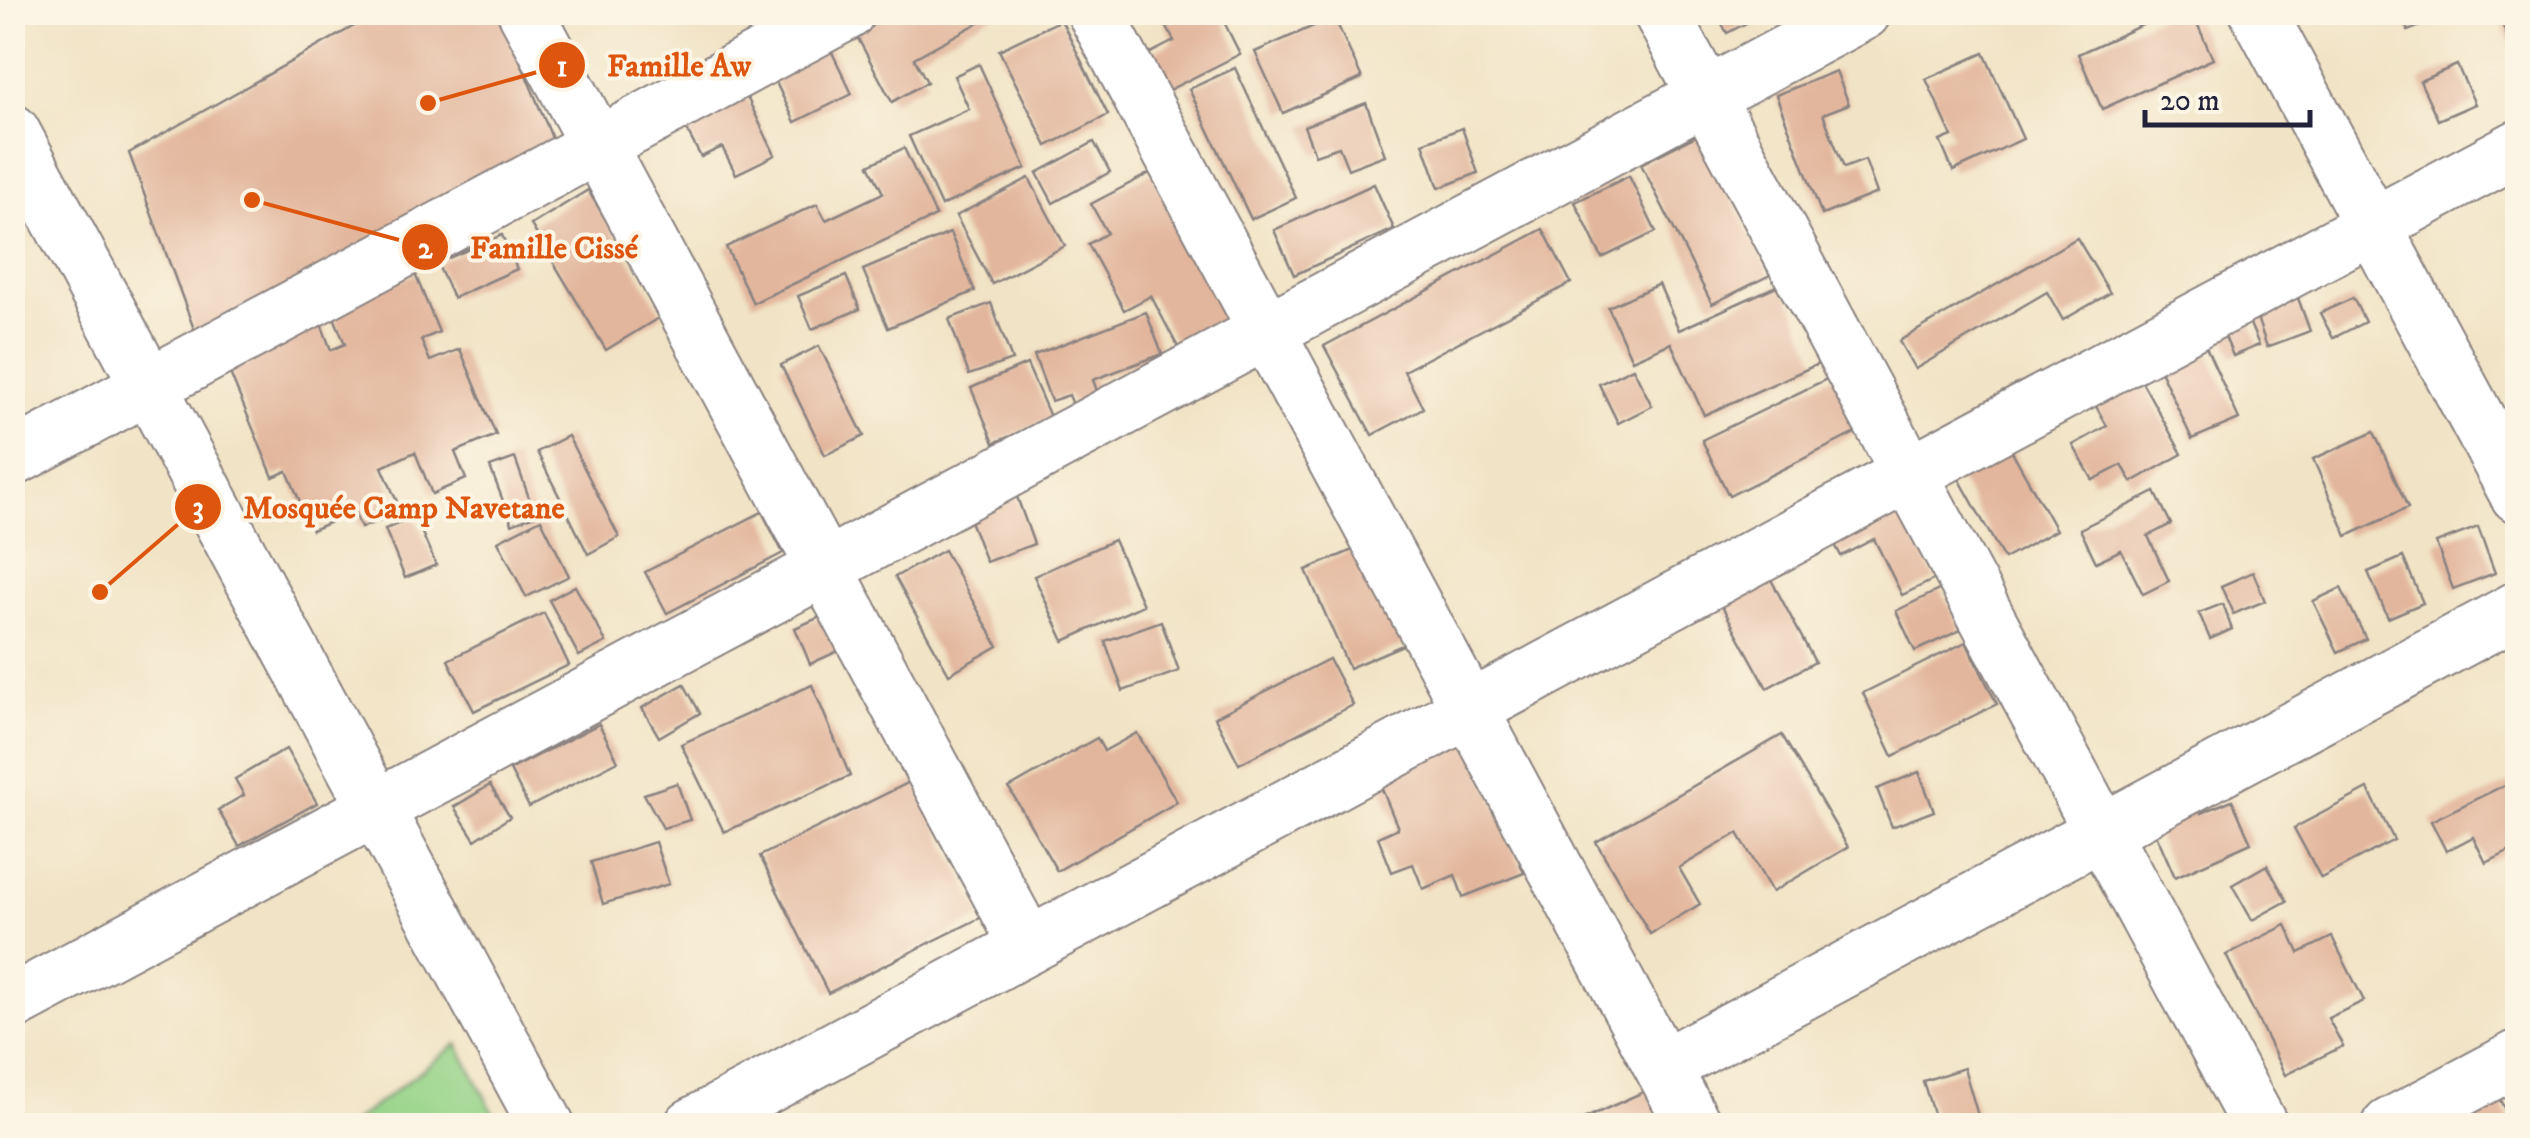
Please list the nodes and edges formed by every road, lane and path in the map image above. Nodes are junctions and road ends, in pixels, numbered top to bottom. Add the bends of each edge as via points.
1 (526, 12) edge
2 (847, 12) edge
3 (1095, 12) edge
4 (1661, 12) edge
5 (1863, 12) edge
6 (2258, 12) edge
7 (1706, 96) junction
8 (12, 132) edge
9 (598, 146) junction
10 (2518, 148) edge
11 (2373, 226) junction
12 (1267, 332) junction
13 (150, 386) junction
14 (12, 459) edge
15 (1909, 474) junction
16 (2518, 495) edge
17 (824, 568) junction
18 (2518, 610) edge
19 (1470, 708) junction
20 (377, 808) junction
21 (2102, 832) junction
22 (1028, 946) junction
23 (12, 1003) edge
24 (2518, 1058) edge
25 (1662, 1067) junction
26 (547, 1126) edge
27 (692, 1126) edge
28 (1694, 1126) edge
29 (2260, 1126) edge
30 (2390, 1126) edge

1 - 9 street
2 - 9 street
3 - 12 street
4 - 7 street
5 - 7 street
6 - 11 street
7 - 12 street
7 - 15 street
8 - 13 street
9 - 13 street
9 - 17 street
10 - 11 street
11 - 15 street
11 - 16 street
12 - 17 street
12 - 19 street
13 - 14 street
13 - 20 street
15 - 19 street
15 - 21 street
17 - 20 street
17 - 22 street
18 - 21 street
19 - 22 street
19 - 25 street
20 - 23 street
20 - 26 street
21 - 25 street
21 - 29 street
22 - 27 street
24 - 30 street
25 - 28 street

